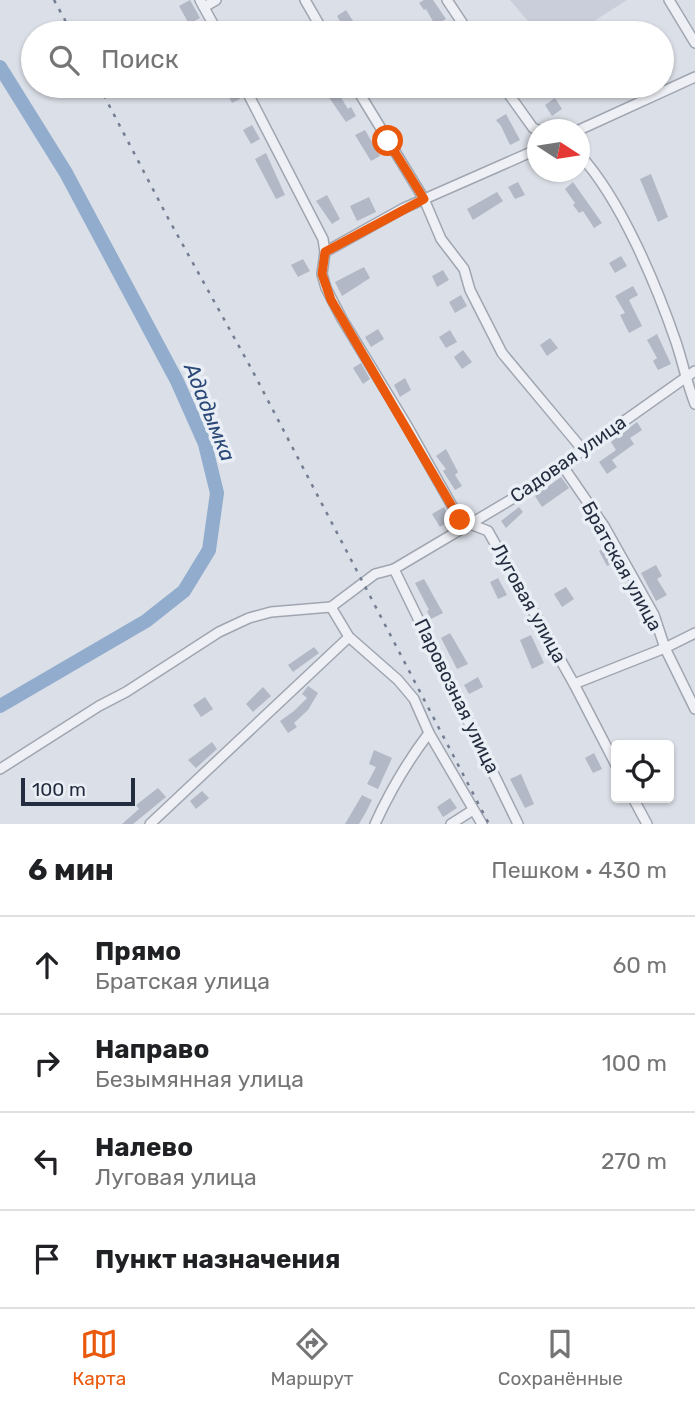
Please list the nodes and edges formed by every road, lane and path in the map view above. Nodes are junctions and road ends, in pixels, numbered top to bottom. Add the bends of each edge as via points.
1 (216, 0) edge
2 (305, 0) edge
3 (447, 0) edge
4 (669, 0) edge
5 (202, 3) edge
6 (212, 21) edge
7 (317, 21) edge
8 (460, 21) edge
9 (695, 43) edge
10 (695, 77) edge
11 (674, 87) edge
12 (250, 98) edge
13 (362, 98) edge
14 (512, 98) edge
15 (649, 98) edge
16 (527, 120) edge
17 (590, 125) edge
18 (527, 153) edge
19 (590, 166) edge
20 (424, 199) junction
21 (325, 252) junction
22 (695, 371) edge
23 (686, 376) junction
24 (695, 404) edge
25 (583, 450) junction
26 (562, 465) junction
27 (468, 524) junction
28 (394, 569) junction
29 (331, 607) junction
30 (695, 633) edge
31 (349, 637) junction
32 (665, 648) junction
33 (574, 684) junction
34 (695, 709) edge
35 (429, 733) junction
36 (611, 755) edge
37 (0, 769) edge
38 (636, 803) edge
39 (473, 810) junction
40 (150, 824) edge
41 (375, 824) edge
42 (451, 824) edge
43 (482, 824) edge
44 (518, 824) edge
45 (647, 824) edge

1 - 5 street
2 - 7 street
3 - 8 street
4 - 9 street
5 - 6 street
10 - 11 street
12 - 21 street, Луговая улица via 323,239
13 - 20 street
14 - 16 street
15 - 17 street
18 - 20 street
19 - 23 street via 619,211 665,314
20 - 21 street
20 - 25 street via 441,239 464,269 502,353
21 - 27 street, Луговая улица via 322,274 331,300 460,520
22 - 23 street, Садовая улица
23 - 24 street
23 - 25 street, Садовая улица
25 - 26 street, Садовая улица
26 - 27 street, Садовая улица
26 - 32 street, Братская улица via 604,526 654,615
27 - 28 street, Садовая улица
27 - 33 street, Луговая улица via 488,531
28 - 29 street, Садовая улица via 375,574
28 - 44 street, Паровозная улица
29 - 31 street
29 - 37 street via 271,612 219,632
30 - 32 street
31 - 35 street via 414,699
31 - 40 street
32 - 33 street
32 - 34 street, Братская улица
33 - 36 street, Луговая улица
35 - 39 street
35 - 41 street via 410,758
38 - 45 street
39 - 42 street
39 - 43 street

